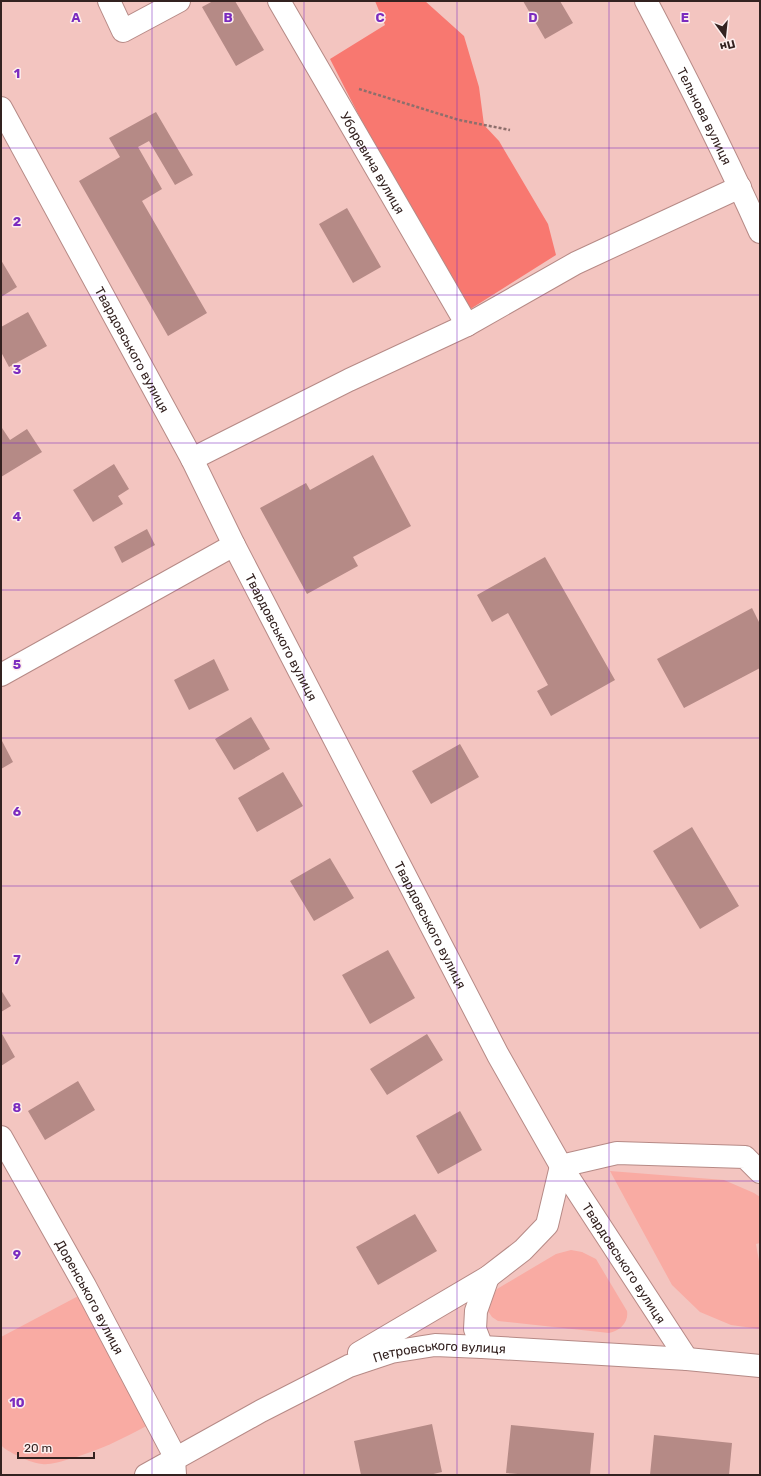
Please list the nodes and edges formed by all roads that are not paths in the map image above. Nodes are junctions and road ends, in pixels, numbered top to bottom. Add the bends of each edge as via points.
1 (109, 1) edge
2 (179, 1) edge
3 (279, 1) edge
4 (646, 1) edge
5 (1, 108) edge
6 (740, 187) junction
7 (760, 232) edge
8 (467, 325) junction
9 (192, 459) junction
10 (234, 545) junction
11 (1, 675) edge
12 (1, 1137) edge
13 (561, 1166) junction
14 (760, 1172) edge
15 (488, 1277) junction
16 (482, 1347) junction
17 (687, 1359) junction
18 (760, 1366) edge
19 (261, 1411) junction
20 (175, 1467) edge
21 (146, 1475) edge

1 - 2 main road via 123,31
3 - 8 main road, Уборевича вулиця
4 - 6 main road, Тельнова вулиця
5 - 9 main road, Твардовського вулиця
6 - 7 main road, Тельнова вулиця
6 - 8 main road via 576,263
8 - 9 main road via 349,380
9 - 10 main road, Твардовського вулиця
10 - 11 main road
10 - 13 main road, Твардовського вулиця via 498,1056
12 - 20 main road, Доренського вулиця via 85,1286 171,1449
13 - 14 main road via 617,1153 745,1157
13 - 15 main road via 547,1225 523,1250
13 - 17 main road, Твардовського вулиця
15 - 16 main road via 476,1311 475,1330
15 - 19 main road
16 - 17 main road, Петровського вулиця
16 - 19 main road, Петровського вулиця via 435,1345 391,1352 349,1366
17 - 18 main road, Петровського вулиця
19 - 20 main road, Петровського вулиця
20 - 21 main road, Петровського вулиця

